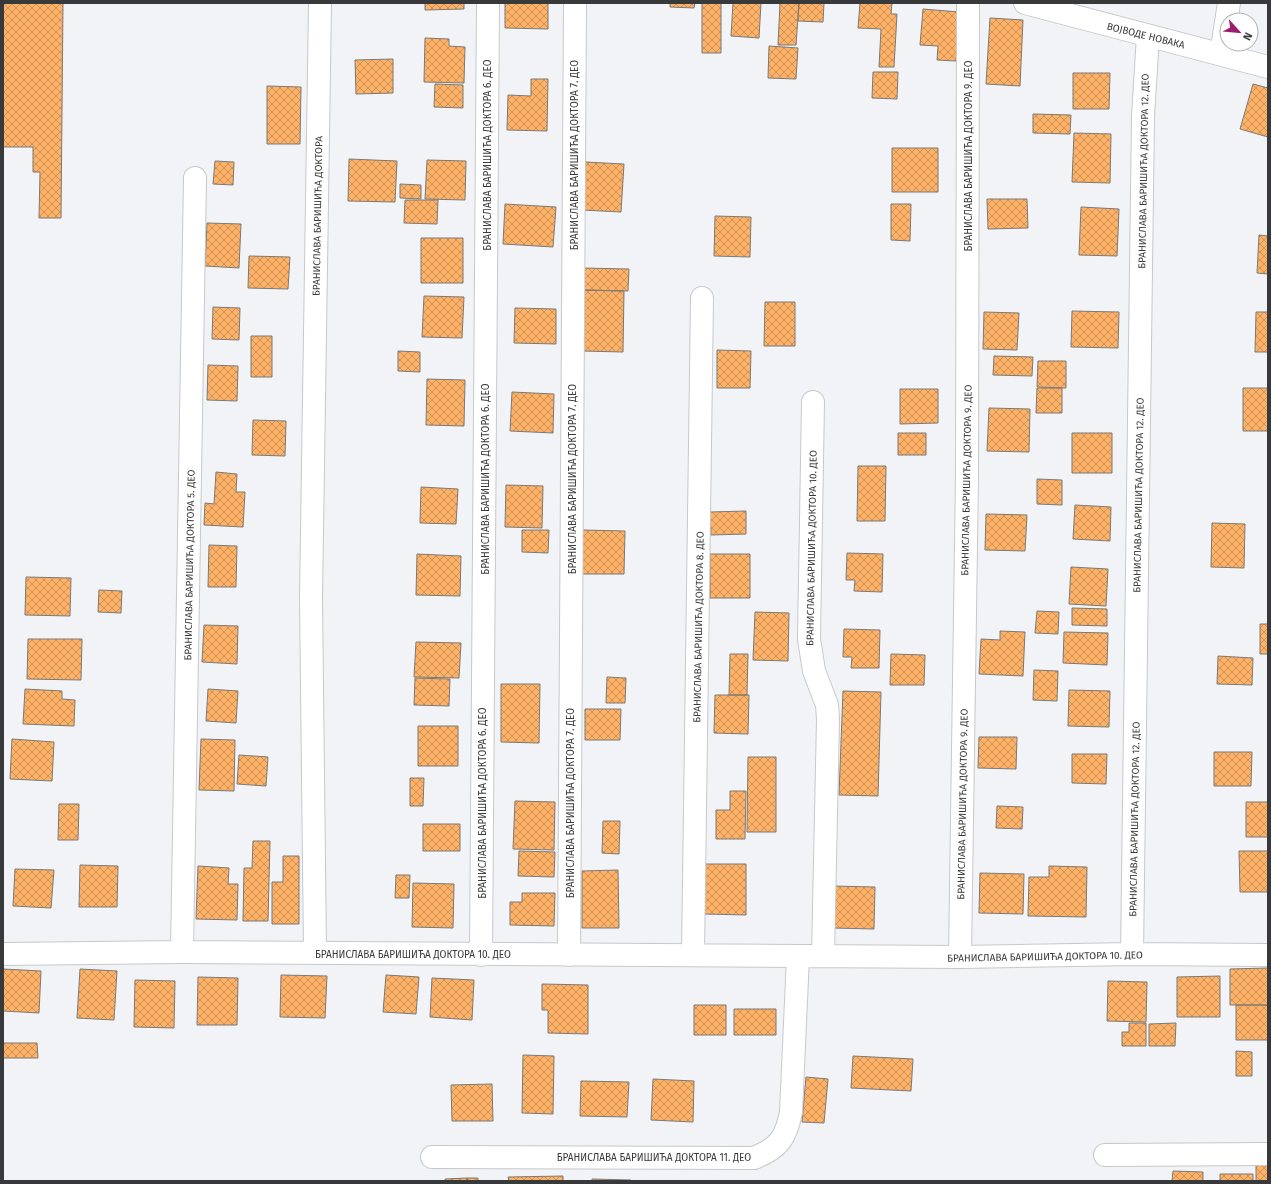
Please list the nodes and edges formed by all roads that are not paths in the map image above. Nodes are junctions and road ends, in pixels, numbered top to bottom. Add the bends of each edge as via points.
1 (320, 3) edge
2 (488, 3) edge
3 (575, 3) edge
4 (968, 3) edge
5 (1025, 3) edge
6 (1229, 3) edge
7 (1148, 36) junction
8 (1221, 54) junction
9 (1268, 67) edge
10 (196, 178) dead end
11 (702, 298) dead end
12 (813, 402) dead end
13 (182, 952) junction
14 (3, 954) edge
15 (315, 954) junction
16 (1132, 954) junction
17 (481, 955) junction
18 (569, 955) junction
19 (693, 955) junction
20 (1268, 955) edge
21 (823, 956) junction
22 (798, 957) junction
23 (960, 957) junction
24 (1268, 1154) edge
25 (1104, 1155) dead end
26 (432, 1157) dead end

1 - 15 street, БРАНИСЛАВА БАРИШИЋА ДОКТОРА via 312,728
2 - 17 street, БРАНИСЛАВА БАРИШИЋА ДОКТОРА 6. ДЕО
3 - 18 street, БРАНИСЛАВА БАРИШИЋА ДОКТОРА 7. ДЕО
4 - 23 street, БРАНИСЛАВА БАРИШИЋА ДОКТОРА 9. ДЕО via 967,475
5 - 7 street, ВОЈВОДЕ НОВАКА
6 - 8 street
7 - 8 street, ВОЈВОДЕ НОВАКА
7 - 16 street, БРАНИСЛАВА БАРИШИЋА ДОКТОРА 12. ДЕО via 1143,116
8 - 9 street, ВОЈВОДЕ НОВАКА
10 - 13 street, БРАНИСЛАВА БАРИШИЋА ДОКТОРА 5. ДЕО
11 - 19 street, БРАНИСЛАВА БАРИШИЋА ДОКТОРА 8. ДЕО
12 - 21 street, БРАНИСЛАВА БАРИШИЋА ДОКТОРА 10. ДЕО via 809,639 814,671 827,705 828,719
13 - 14 street, БРАНИСЛАВА БАРИШИЋА ДОКТОРА 10. ДЕО
13 - 15 street, БРАНИСЛАВА БАРИШИЋА ДОКТОРА 10. ДЕО
15 - 17 street, БРАНИСЛАВА БАРИШИЋА ДОКТОРА 10. ДЕО
16 - 20 street, БРАНИСЛАВА БАРИШИЋА ДОКТОРА 10. ДЕО
16 - 23 street, БРАНИСЛАВА БАРИШИЋА ДОКТОРА 10. ДЕО
17 - 18 street, БРАНИСЛАВА БАРИШИЋА ДОКТОРА 10. ДЕО
18 - 19 street, БРАНИСЛАВА БАРИШИЋА ДОКТОРА 10. ДЕО
19 - 22 street, БРАНИСЛАВА БАРИШИЋА ДОКТОРА 10. ДЕО
21 - 22 street, БРАНИСЛАВА БАРИШИЋА ДОКТОРА 10. ДЕО
21 - 23 street, БРАНИСЛАВА БАРИШИЋА ДОКТОРА 10. ДЕО
22 - 26 street, БРАНИСЛАВА БАРИШИЋА ДОКТОРА 11. ДЕО via 791,1112 788,1128 771,1151 754,1158
24 - 25 street

